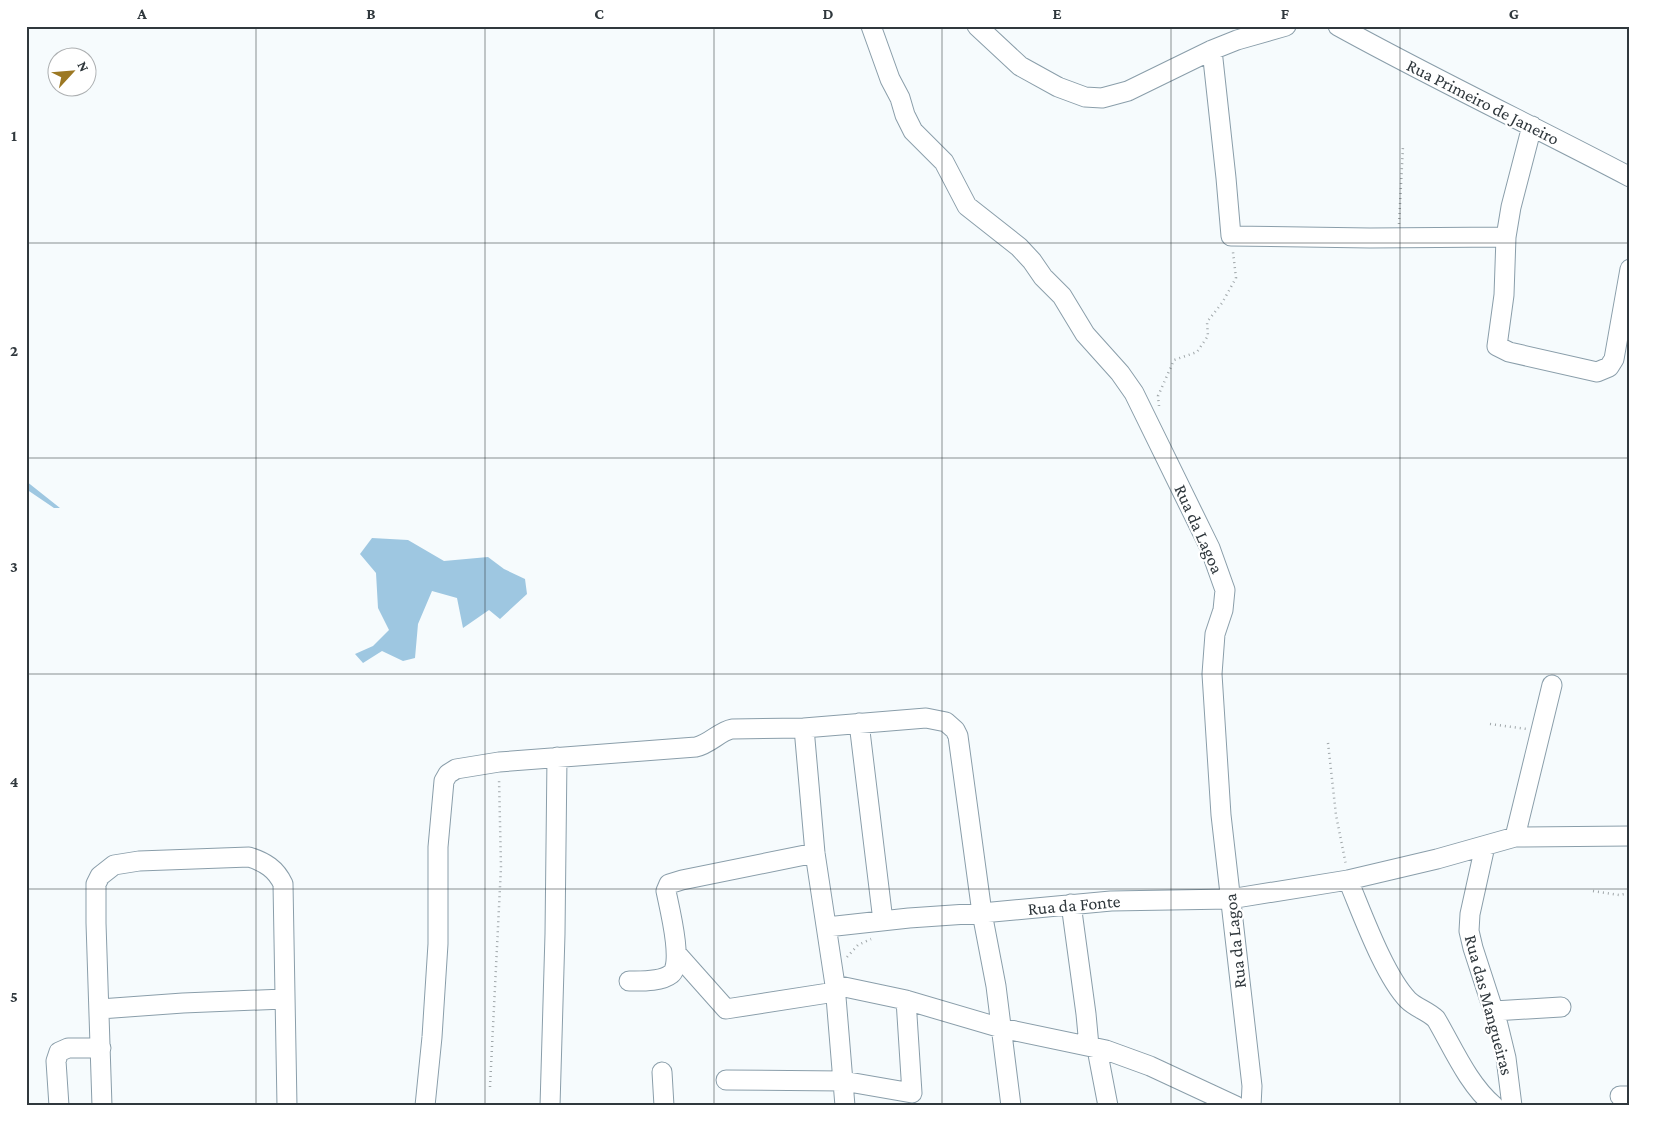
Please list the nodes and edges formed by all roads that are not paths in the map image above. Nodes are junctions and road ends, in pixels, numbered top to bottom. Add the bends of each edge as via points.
1 (871, 26) edge
2 (977, 26) edge
3 (1286, 26) edge
4 (1338, 26) edge
5 (1212, 50) junction
6 (1532, 126) junction
7 (1630, 177) edge
8 (1506, 237) junction
9 (1630, 269) edge
10 (1552, 686) dead end
11 (859, 723) junction
12 (804, 728) junction
13 (557, 757) junction
14 (1630, 836) edge
15 (1515, 837) junction
16 (1485, 846) junction
17 (814, 853) junction
18 (1348, 880) junction
19 (1230, 898) junction
20 (1071, 904) junction
21 (982, 913) junction
22 (827, 927) junction
23 (879, 929) junction
24 (677, 954) junction
25 (629, 981) dead end
26 (834, 983) junction
27 (284, 999) junction
28 (906, 1000) junction
29 (1561, 1007) dead end
30 (100, 1009) junction
31 (1494, 1011) junction
32 (1001, 1028) junction
33 (101, 1048) junction
34 (1093, 1048) junction
35 (662, 1072) dead end
36 (726, 1080) dead end
37 (843, 1081) junction
38 (913, 1099) edge
39 (59, 1106) edge
40 (102, 1106) edge
41 (287, 1106) edge
42 (425, 1106) edge
43 (550, 1106) edge
44 (664, 1106) edge
45 (845, 1106) edge
46 (1011, 1106) edge
47 (1108, 1106) edge
48 (1236, 1106) edge
49 (1250, 1106) edge
50 (1494, 1106) edge
51 (1512, 1106) edge

1 - 19 street, Rua da Lagoa via 910,127 944,162 967,206 1027,255 1043,278 1062,296 1085,334 1126,382 1142,407 1210,548 1225,590 1215,634 1212,674
2 - 5 street via 1020,66 1058,87 1085,97 1102,98 1128,91
3 - 5 street
4 - 6 street, Rua Primeiro de Janeiro via 1414,68
5 - 8 street via 1230,236
6 - 7 street, Rua Primeiro de Janeiro
6 - 8 street
8 - 9 street via 1498,346 1508,352 1596,372 1609,367 1614,359
10 - 15 street
11 - 12 street
11 - 21 street via 937,718 946,722 958,736
11 - 23 street
12 - 13 street via 732,729 696,748
12 - 17 street
13 - 42 street via 456,769 444,780 438,847 438,944
13 - 43 street
14 - 15 street, Rua da Fonte
15 - 16 street, Rua da Fonte
16 - 18 street, Rua da Fonte
16 - 31 street, Rua das Mangueiras via 1469,932
17 - 22 street
17 - 24 street via 669,884 666,891
18 - 19 street, Rua da Fonte
18 - 50 street via 1400,991 1436,1019 1472,1080
19 - 20 street, Rua da Fonte
19 - 49 street, Rua da Lagoa via 1252,1086
20 - 21 street, Rua da Fonte
20 - 34 street
21 - 23 street, Rua da Fonte
21 - 32 street
22 - 23 street, Rua da Fonte
22 - 26 street
24 - 25 street via 675,969 669,976
24 - 26 street via 726,1009
26 - 28 street
26 - 37 street
27 - 30 street
27 - 30 street via 283,884 275,871 260,860 249,857 139,860 114,866 100,876 96,884
27 - 41 street
28 - 32 street
28 - 38 street
29 - 31 street
30 - 33 street
31 - 51 street, Rua das Mangueiras via 1506,1058
32 - 34 street
32 - 46 street
33 - 39 street via 68,1048 59,1052 56,1061
33 - 40 street
34 - 47 street
34 - 48 street via 1150,1066
35 - 44 street
36 - 37 street
37 - 38 street
37 - 45 street

